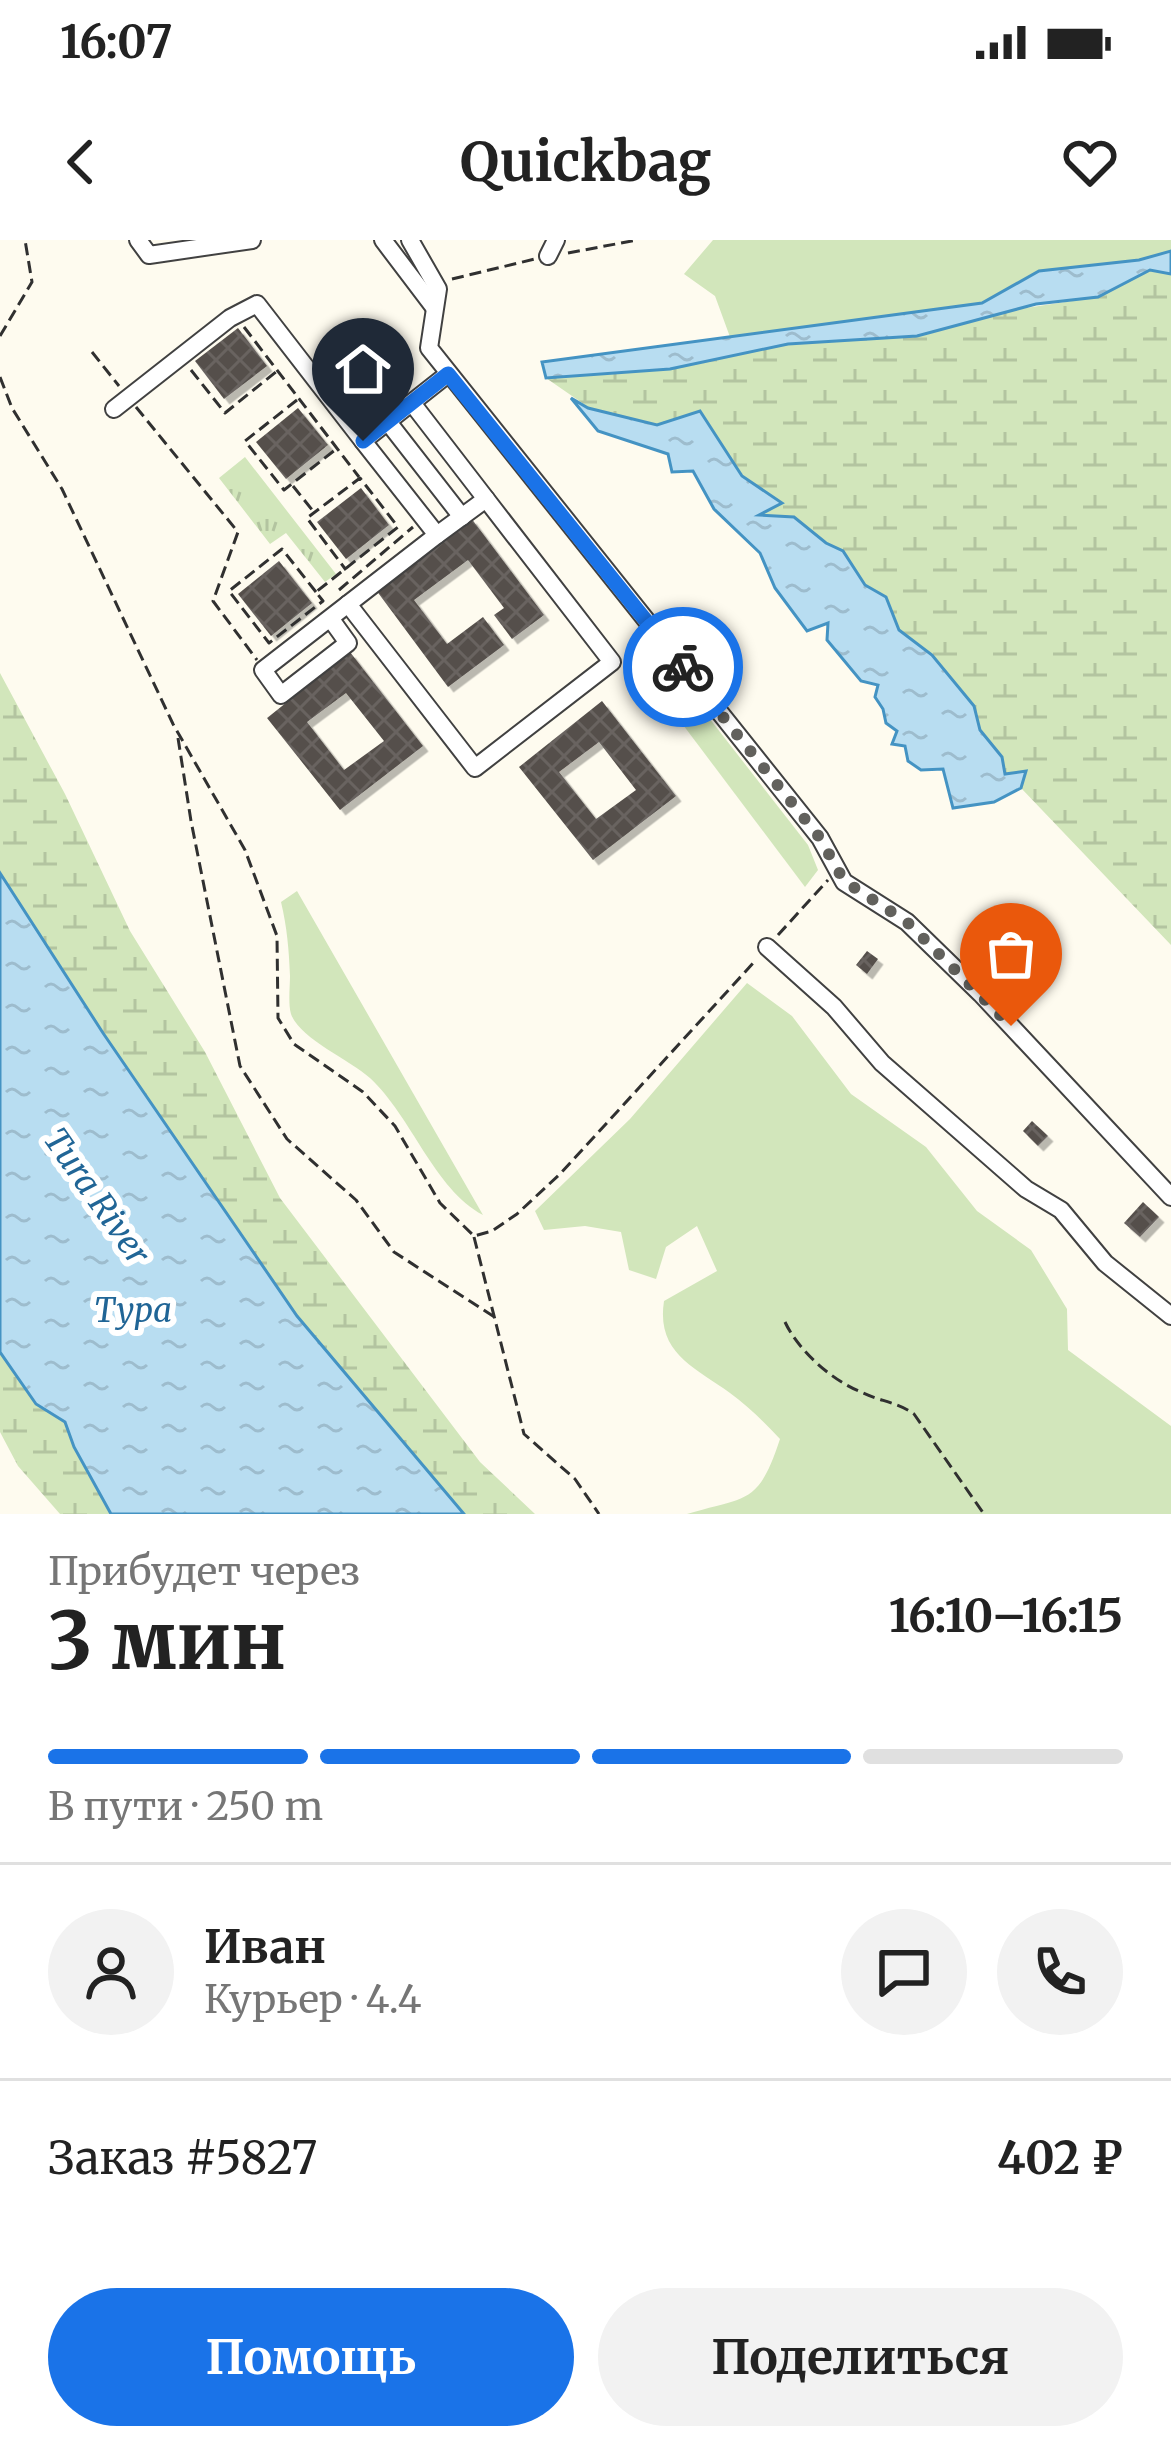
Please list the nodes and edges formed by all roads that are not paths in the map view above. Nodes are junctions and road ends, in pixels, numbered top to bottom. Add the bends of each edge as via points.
1 (137, 240) edge
2 (252, 240) edge
3 (383, 240) edge
4 (410, 240) edge
5 (433, 306) junction
6 (448, 374) junction
7 (412, 403) junction
8 (121, 404) road end
9 (388, 422) junction
10 (363, 441) junction
11 (486, 499) junction
12 (462, 517) junction
13 (437, 535) junction
14 (348, 604) junction
15 (330, 618) junction
16 (767, 947) road end
17 (1171, 1197) edge
18 (1171, 1316) edge

1 - 2 street via 148,255
3 - 5 street
4 - 5 street via 438,289
5 - 6 street via 429,348
6 - 7 street
6 - 17 street via 844,881 907,922
7 - 9 street
7 - 11 street
8 - 10 street via 257,304
9 - 10 street
9 - 12 street
10 - 13 street
11 - 12 street
11 - 14 street via 612,662 475,768
12 - 13 street
13 - 14 street
14 - 15 street
15 - 15 street via 348,643 280,695 263,670
16 - 18 street via 834,1006 882,1063 1026,1190 1061,1210 1105,1263

